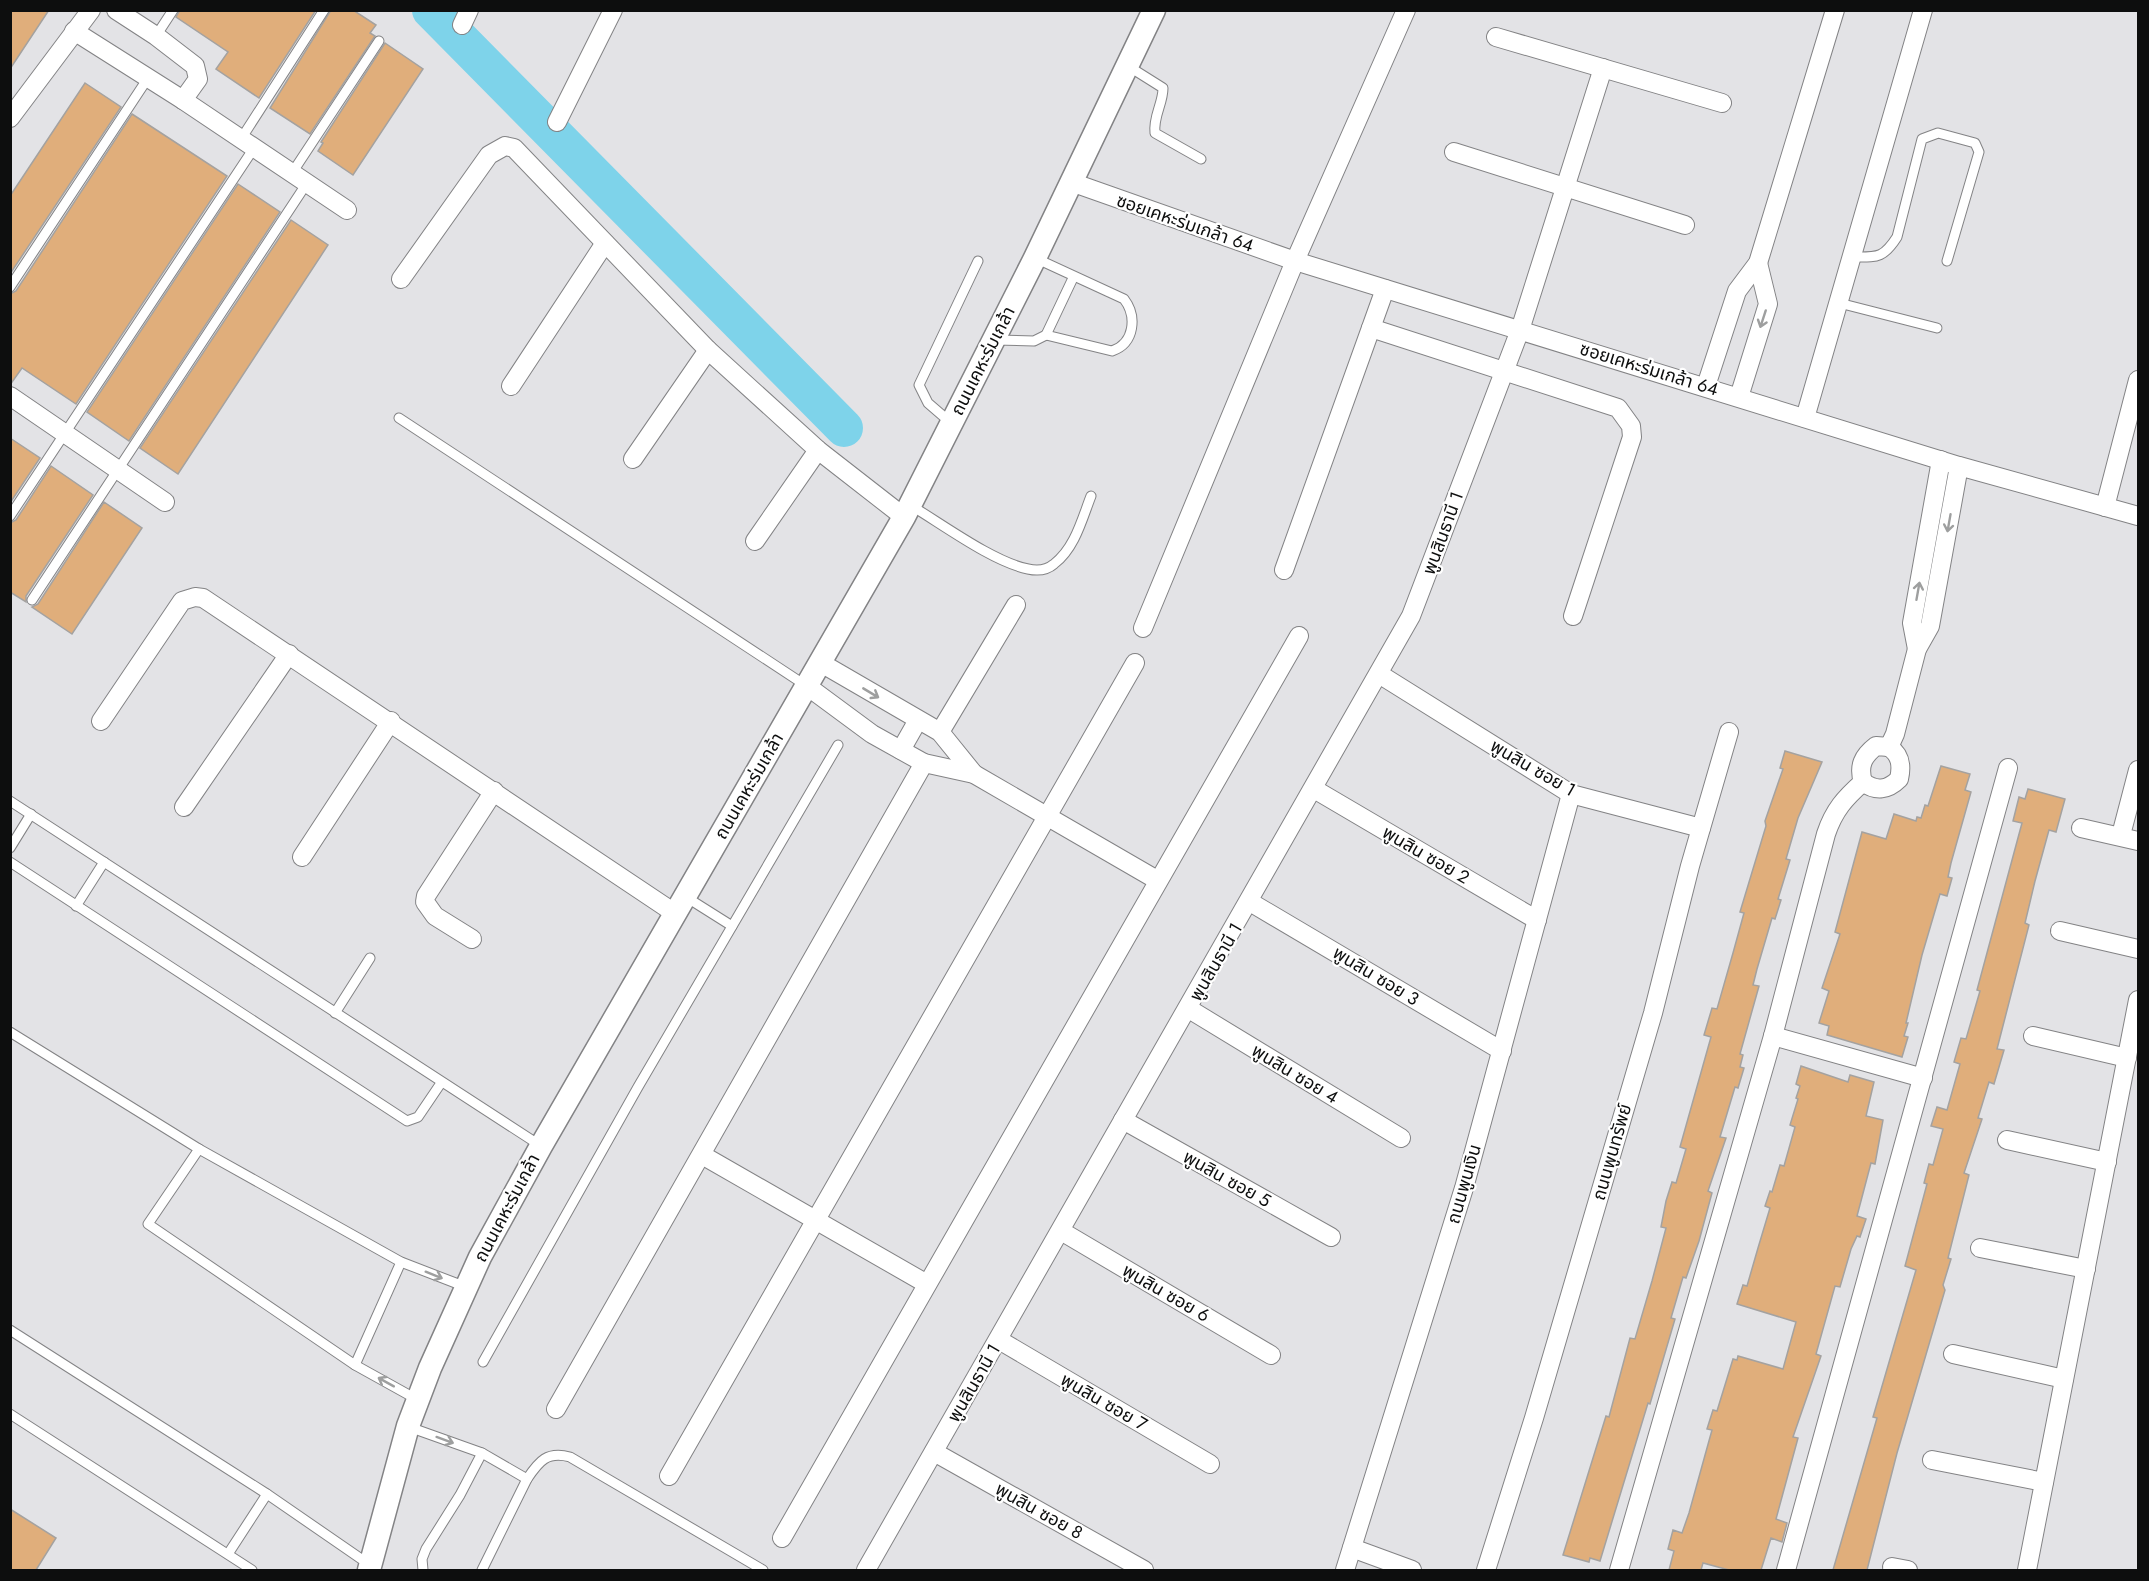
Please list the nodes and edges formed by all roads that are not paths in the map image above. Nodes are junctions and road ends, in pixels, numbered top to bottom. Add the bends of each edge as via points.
1 (91, 10) edge
2 (116, 10) edge
3 (173, 10) edge
4 (324, 10) edge
5 (613, 10) edge
6 (1154, 10) edge
7 (1406, 10) edge
8 (1835, 10) edge
9 (1923, 10) edge
10 (74, 31) junction
11 (156, 36) junction
12 (1496, 37) dead end
13 (379, 41) dead end
14 (1127, 66) junction
15 (1603, 68) junction
16 (148, 78) junction
17 (183, 100) junction
18 (1722, 103) dead end
19 (13, 108) edge
20 (557, 122) dead end
21 (248, 143) junction
22 (1454, 152) dead end
23 (1201, 159) dead end
24 (300, 178) junction
25 (1071, 182) junction
26 (1565, 187) junction
27 (347, 210) dead end
28 (1685, 225) dead end
29 (605, 243) junction
30 (1852, 257) junction
31 (1035, 258) junction
32 (978, 261) dead end
33 (1295, 261) junction
34 (1947, 261) dead end
35 (1758, 263) junction
36 (1073, 278) junction
37 (401, 279) dead end
38 (10, 287) edge
39 (1385, 289) junction
40 (1839, 303) junction
41 (1371, 328) junction
42 (1937, 328) dead end
43 (1520, 330) junction
44 (1046, 335) junction
45 (994, 340) junction
46 (708, 350) junction
47 (1504, 369) junction
48 (2139, 380) edge
49 (510, 386) dead end
50 (1706, 386) junction
51 (1738, 397) junction
52 (12, 401) edge
53 (399, 418) dead end
54 (1805, 418) junction
55 (952, 423) junction
56 (65, 434) junction
57 (818, 450) junction
58 (633, 459) dead end
59 (1941, 460) junction
60 (1959, 466) junction
61 (116, 469) junction
62 (1091, 495) dead end
63 (165, 502) dead end
64 (2105, 507) junction
65 (907, 511) junction
66 (10, 516) edge
67 (2139, 516) edge
68 (755, 541) dead end
69 (1284, 570) dead end
70 (32, 600) dead end
71 (1016, 605) dead end
72 (1573, 616) dead end
73 (1143, 628) dead end
74 (1299, 636) dead end
75 (1917, 649) junction
76 (289, 654) junction
77 (820, 663) junction
78 (1135, 663) dead end
79 (1378, 674) junction
80 (807, 686) junction
81 (918, 720) junction
82 (101, 721) dead end
83 (391, 722) junction
84 (940, 732) junction
85 (1728, 732) dead end
86 (838, 745) dead end
87 (1889, 747) junction
88 (901, 750) junction
89 (924, 763) junction
90 (2008, 768) dead end
91 (2139, 770) edge
92 (974, 774) junction
93 (1863, 782) junction
94 (1314, 789) junction
95 (494, 791) junction
96 (1571, 794) junction
97 (10, 801) edge
98 (184, 807) dead end
99 (31, 814) junction
100 (1048, 818) junction
101 (1701, 828) junction
102 (2081, 828) dead end
103 (2121, 835) junction
104 (2139, 841) edge
105 (10, 848) edge
106 (302, 857) dead end
107 (10, 862) edge
108 (104, 862) junction
109 (1157, 880) junction
110 (1250, 902) junction
111 (681, 905) junction
112 (76, 906) junction
113 (1537, 920) junction
114 (732, 926) junction
115 (2060, 931) dead end
116 (472, 939) dead end
117 (2139, 949) edge
118 (370, 958) dead end
119 (2139, 1000) edge
120 (1189, 1010) junction
121 (335, 1013) junction
122 (10, 1032) edge
123 (1773, 1036) junction
124 (2033, 1036) dead end
125 (1502, 1051) junction
126 (2127, 1058) junction
127 (1923, 1078) junction
128 (441, 1083) junction
129 (1123, 1120) junction
130 (1401, 1138) dead end
131 (2007, 1140) dead end
132 (541, 1146) junction
133 (199, 1149) junction
134 (702, 1155) junction
135 (2107, 1162) junction
136 (818, 1221) junction
137 (1060, 1231) junction
138 (1331, 1237) dead end
139 (1980, 1248) dead end
140 (401, 1262) junction
141 (2086, 1269) junction
142 (927, 1284) junction
143 (466, 1288) junction
144 (10, 1330) edge
145 (999, 1340) junction
146 (1271, 1354) dead end
147 (1953, 1354) dead end
148 (483, 1362) dead end
149 (355, 1365) junction
150 (2064, 1378) junction
151 (418, 1400) junction
152 (556, 1409) dead end
153 (10, 1414) edge
154 (408, 1426) junction
155 (934, 1452) junction
156 (482, 1453) junction
157 (1932, 1460) dead end
158 (1210, 1464) dead end
159 (669, 1476) dead end
160 (527, 1479) junction
161 (2044, 1482) junction
162 (267, 1494) junction
163 (782, 1538) dead end
164 (1352, 1548) junction
165 (228, 1554) junction
166 (370, 1568) edge
167 (873, 1568) edge
168 (252, 1570) edge
169 (423, 1570) edge
170 (482, 1570) edge
171 (763, 1570) edge
172 (1144, 1570) edge
173 (1345, 1570) edge
174 (1413, 1570) edge
175 (1486, 1570) edge
176 (1619, 1570) edge
177 (1786, 1570) edge
178 (2027, 1570) edge

1 - 10 street
2 - 11 street
3 - 11 lane
4 - 21 lane
5 - 20 street
6 - 14 street, ถนนเคหะร่มเกล้า
7 - 33 street
8 - 35 street
9 - 30 street
10 - 16 street
10 - 19 street
11 - 17 street via 198,70 198,79
12 - 15 street
13 - 24 lane
14 - 23 lane via 1163,88 1153,121 1155,133
14 - 25 street, ถนนเคหะร่มเกล้า
15 - 18 street
15 - 26 street, พูนสินธานี 1
16 - 17 street
16 - 38 lane
17 - 21 street
21 - 24 street
21 - 56 lane
22 - 26 street
24 - 27 street
24 - 61 lane
25 - 31 street, ถนนเคหะร่มเกล้า
25 - 33 street, ซอยเคหะร่มเกล้า 64
26 - 28 street
26 - 43 street, พูนสินธานี 1
29 - 37 street via 518,151 505,146 489,154
29 - 46 street
29 - 49 street
30 - 34 lane via 1876,257 1891,247 1897,237 1922,139 1938,133 1975,143 1979,152
30 - 40 street
31 - 36 lane
31 - 45 street, ถนนเคหะร่มเกล้า
32 - 55 lane via 919,384 928,403
33 - 39 street, ซอยเคหะร่มเกล้า 64
33 - 73 street
35 - 50 street via 1737,291
35 -> 51 street via 1768,304
36 - 44 lane
36 - 44 lane via 1124,299 1132,310 1128,338 1121,348 1112,351
39 - 41 street
39 - 43 street, ซอยเคหะร่มเกล้า 64
40 - 42 lane
40 - 54 street
41 - 47 street
41 - 69 street
43 - 47 street, พูนสินธานี 1
43 - 50 street, ซอยเคหะร่มเกล้า 64
44 - 45 lane via 1034,342
45 - 55 street, ถนนเคหะร่มเกล้า
46 - 57 street
46 - 58 street
47 - 72 street via 1618,408 1631,426 1632,437
47 - 79 street, พูนสินธานี 1 via 1419,599
48 - 64 street
50 - 51 street, ซอยเคหะร่มเกล้า 64
51 - 54 street, ซอยเคหะร่มเกล้า 64
52 - 56 street
53 - 80 lane
54 - 59 street, ซอยเคหะร่มเกล้า 64
55 - 65 street, ถนนเคหะร่มเกล้า
56 - 61 street
56 - 66 lane
57 - 65 street
57 - 68 street
59 - 60 street, ซอยเคหะร่มเกล้า 64
75 -> 59 street via 1912,623
60 - 64 street, ซอยเคหะร่มเกล้า 64
60 -> 75 street via 1930,626
61 - 63 street
61 - 70 lane
62 - 65 lane via 1076,536 1053,565 1041,570 1005,561
64 - 67 street, ซอยเคหะร่มเกล้า 64
65 - 77 street, ถนนเคหะร่มเกล้า
71 - 84 street
74 - 109 street
75 - 87 street
76 - 82 street via 203,598 189,598 172,614
76 - 83 street
76 - 98 street
77 - 80 street, ถนนเคหะร่มเกล้า
77 -> 81 street
78 - 100 street
79 - 94 street, พูนสินธานี 1
79 - 96 street, พูนสิน ซอย 1
80 - 88 street via 872,734
80 - 111 street, ถนนเคหะร่มเกล้า
81 - 84 street
81 - 88 street
83 - 95 street
83 - 106 street
84 - 92 street
85 - 101 street, ถนนพูนทรัพย์
86 - 114 lane
87 - 93 street via 1876,746 1863,758
87 - 93 street via 1897,752 1899,779 1885,788
88 - 89 street
89 - 92 street
89 - 134 street
90 - 127 street
91 - 103 street
92 - 100 street
93 - 123 street via 1832,815
94 - 110 street, พูนสินธานี 1
94 - 113 street, พูนสิน ซอย 2
95 - 111 street
95 - 116 street via 425,902 435,916
96 - 101 street, พูนสิน ซอย 1
96 - 113 street, ถนนพูนเงิน
97 - 99 lane
99 - 105 lane
99 - 108 lane
100 - 109 street
100 - 136 street
101 - 175 street, ถนนพูนทรัพย์ via 1643,1047
102 - 103 street
103 - 104 street
107 - 112 lane
108 - 112 lane
108 - 121 lane
109 - 142 street
110 - 120 street, พูนสินธานี 1
110 - 125 street, พูนสิน ซอย 3
111 - 114 lane
111 - 132 street, ถนนเคหะร่มเกล้า
112 - 128 lane via 407,1120 418,1118
113 - 125 street, ถนนพูนเงิน
114 - 148 lane
115 - 117 street
118 - 121 lane
119 - 126 street
120 - 129 street, พูนสินธานี 1
120 - 130 street, พูนสิน ซอย 4
121 - 128 lane
122 - 133 lane
123 - 127 street
123 - 176 street
124 - 126 street
125 - 164 street, ถนนพูนเงิน via 1464,1188
126 - 135 street
127 - 177 street
128 - 132 lane
129 - 137 street, พูนสินธานี 1
129 - 138 street, พูนสิน ซอย 5
131 - 135 street
132 - 143 street, ถนนเคหะร่มเกล้า
133 - 140 lane
133 - 149 lane via 148,1224
134 - 136 street
134 - 152 street
135 - 141 street
136 - 142 street
136 - 159 street
137 - 145 street, พูนสินธานี 1
137 - 146 street, พูนสิน ซอย 6
139 - 141 street
140 -> 143 lane
140 - 149 lane
141 - 150 street
142 - 163 street
143 - 151 street, ถนนเคหะร่มเกล้า
144 - 162 lane
145 - 155 street, พูนสินธานี 1
145 - 158 street, พูนสิน ซอย 7
147 - 150 street
151 -> 149 lane
150 - 161 street
151 - 154 street, ถนนเคหะร่มเกล้า
153 - 165 lane
154 -> 156 lane
154 - 166 street, ถนนเคหะร่มเกล้า
155 - 167 street, พูนสินธานี 1
155 - 172 street, พูนสิน ซอย 8
156 - 160 lane
156 - 169 lane via 426,1549
157 - 161 street
160 - 170 lane
160 - 171 lane via 546,1456 570,1457
161 - 178 street
162 - 165 lane
162 - 166 lane
164 - 173 street, ถนนพูนเงิน
164 - 174 street
165 - 168 lane

